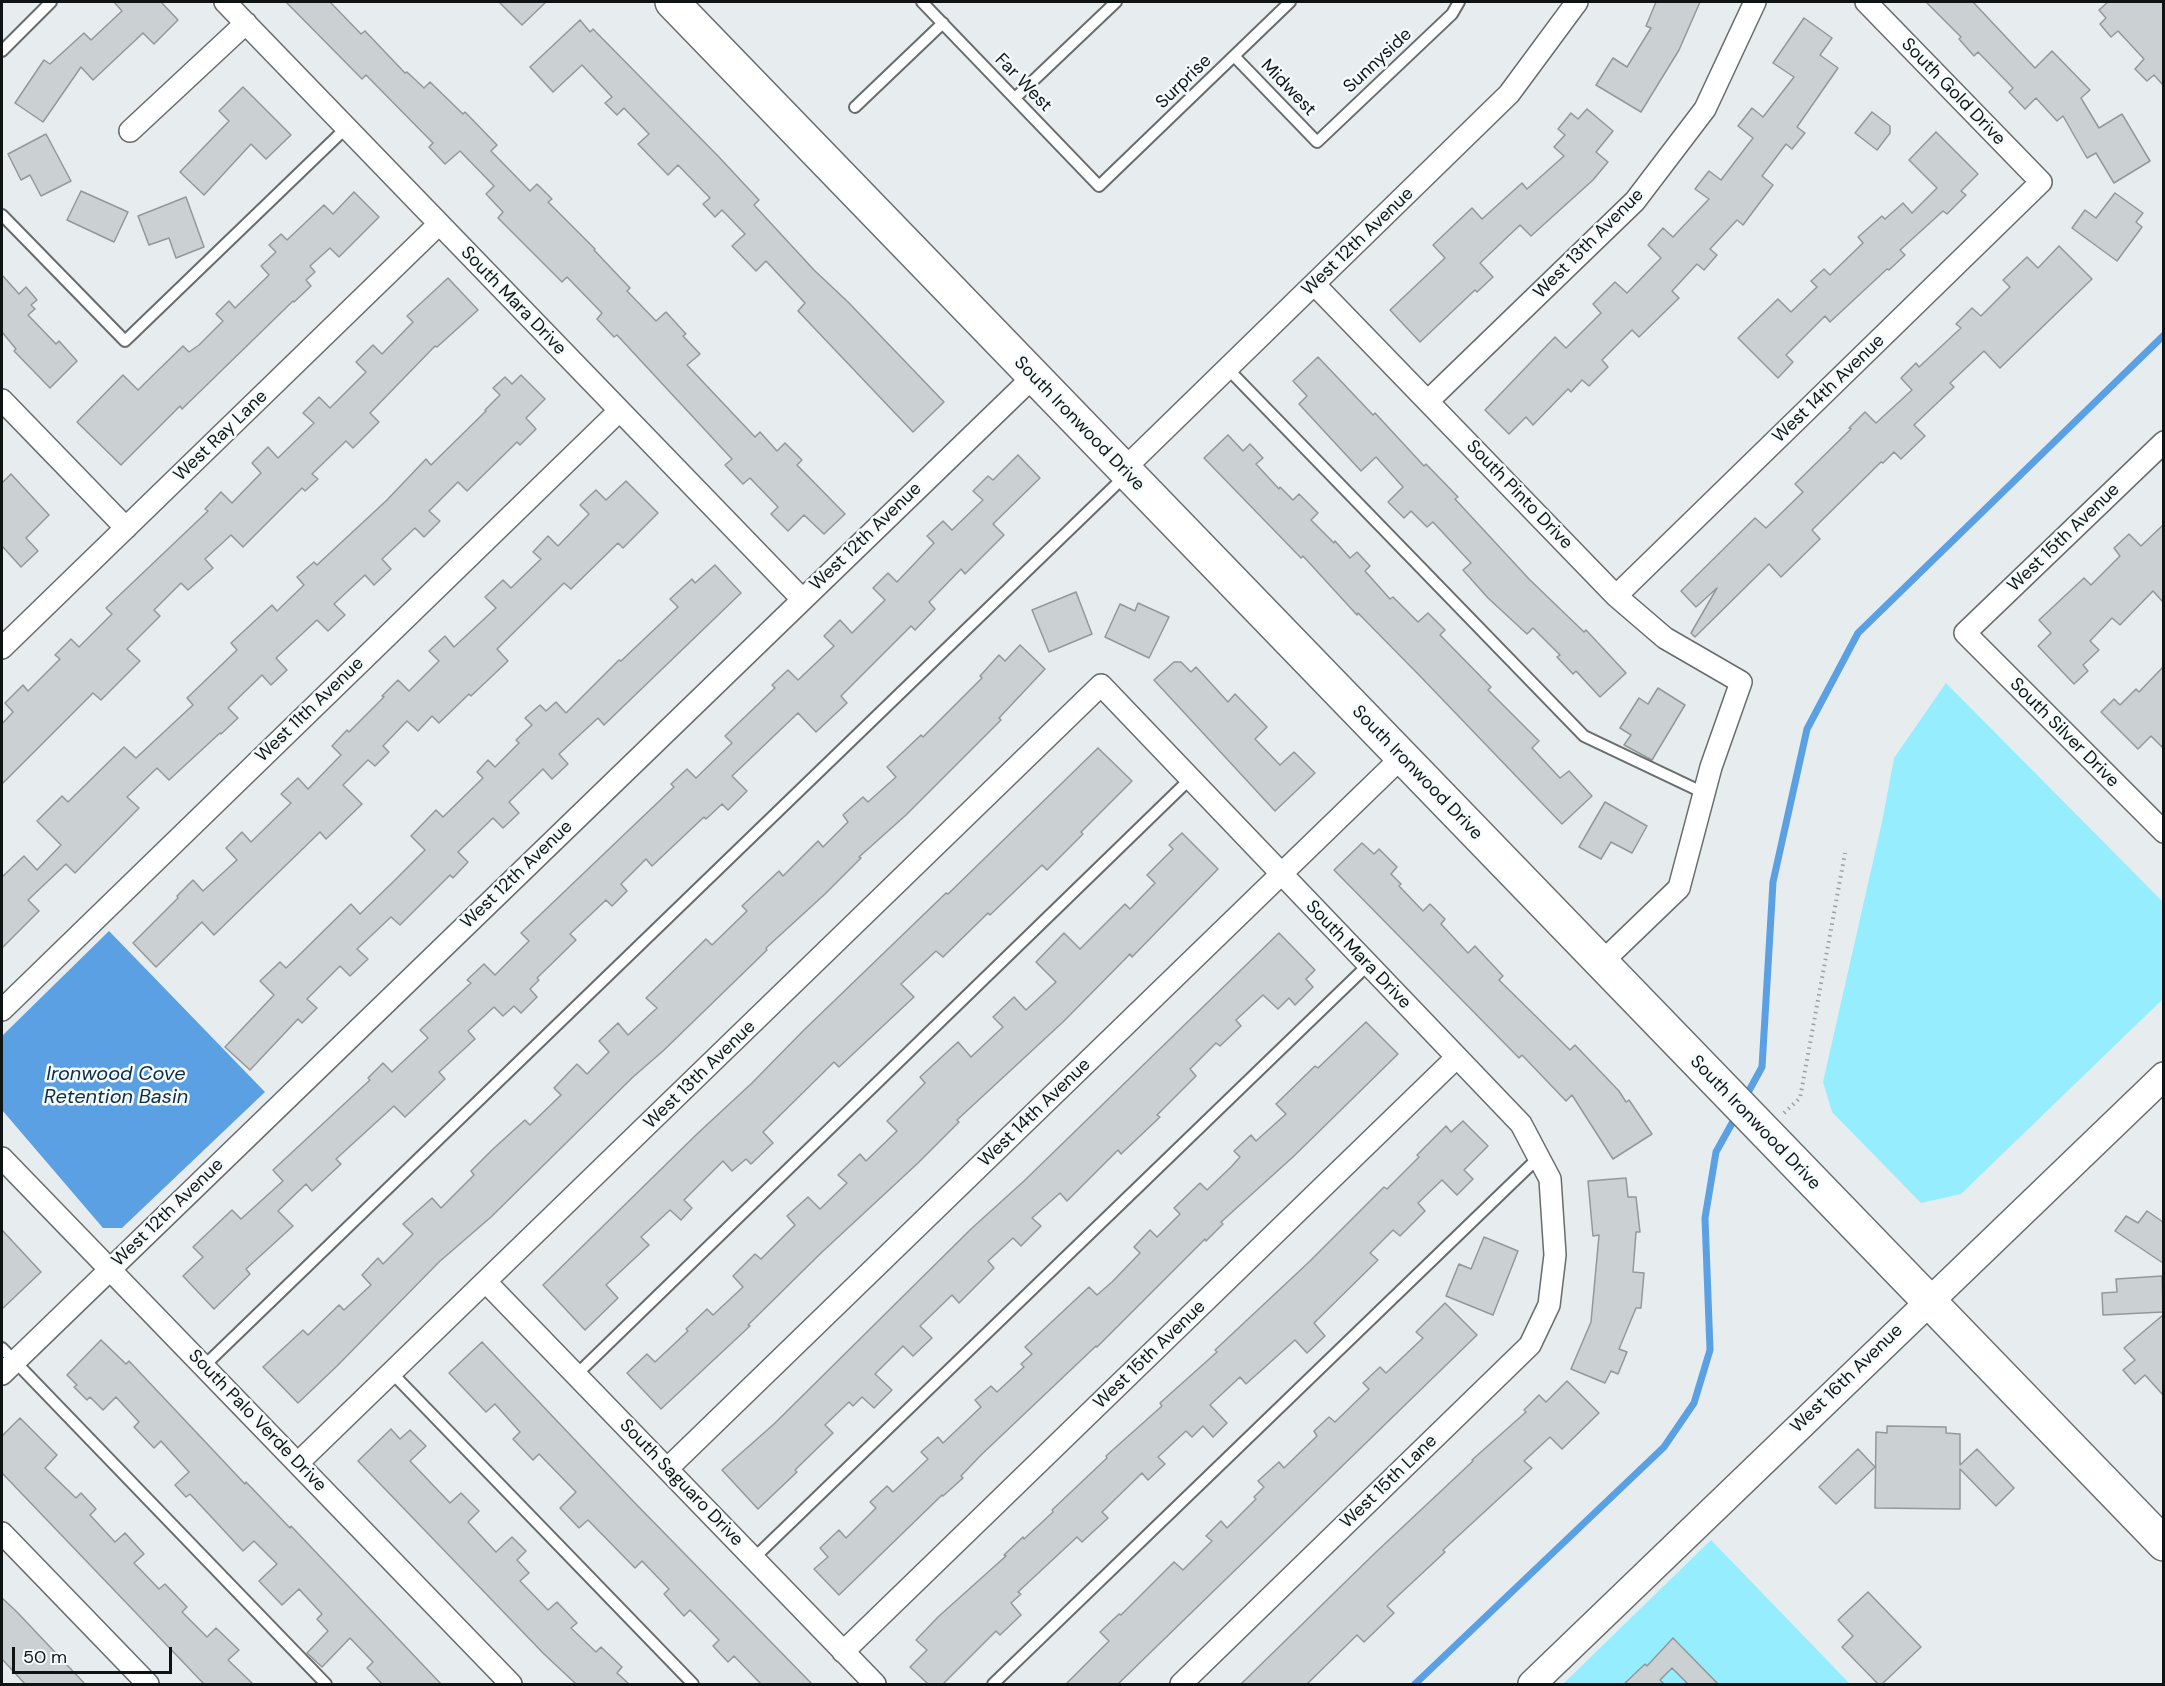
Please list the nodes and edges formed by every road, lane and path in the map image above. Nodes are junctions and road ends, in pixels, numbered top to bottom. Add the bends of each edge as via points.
1 (51, 2) edge
2 (225, 2) edge
3 (672, 2) edge
4 (922, 2) edge
5 (1116, 2) edge
6 (1290, 2) edge
7 (1460, 2) edge
8 (1577, 2) edge
9 (1755, 2) edge
10 (1866, 2) edge
11 (246, 23) junction
12 (943, 23) junction
13 (2, 51) edge
14 (1234, 57) junction
15 (1015, 98) junction
16 (855, 107) dead end
17 (346, 128) junction
18 (130, 131) dead end
19 (1317, 141) joint
20 (2041, 182) joint
21 (1099, 186) joint
22 (2, 215) edge
23 (439, 224) junction
24 (1315, 285) junction
25 (1228, 369) junction
26 (1033, 377) junction
27 (2, 400) edge
28 (1428, 401) junction
29 (620, 411) junction
30 (2163, 442) edge
31 (1126, 471) junction
32 (126, 528) junction
33 (1616, 596) junction
34 (802, 599) junction
35 (1965, 633) joint
36 (2, 648) edge
37 (1101, 685) joint
38 (1402, 757) junction
39 (1190, 779) junction
40 (1704, 793) junction
41 (2159, 820) edge
42 (1845, 853) dead end
43 (1281, 874) junction
44 (1600, 964) junction
45 (1368, 965) junction
46 (2, 1010) edge
47 (1457, 1057) junction
48 (2163, 1076) edge
49 (1759, 1127) junction
50 (2, 1158) edge
51 (1538, 1158) junction
52 (1555, 1255) joint
53 (110, 1269) junction
54 (486, 1282) junction
55 (1928, 1301) junction
56 (6, 1361) edge
57 (204, 1366) junction
58 (392, 1373) junction
59 (576, 1375) junction
60 (298, 1463) junction
61 (667, 1469) junction
62 (2, 1533) edge
63 (2163, 1544) edge
64 (753, 1558) junction
65 (843, 1652) junction
66 (148, 1684) edge
67 (326, 1684) edge
68 (511, 1684) edge
69 (693, 1684) edge
70 (875, 1684) edge
71 (993, 1684) edge
72 (1180, 1684) edge
73 (1532, 1684) edge

1 - 13 lane
2 - 11 street, South Mara Drive
3 - 26 main road, South Ironwood Drive
4 - 12 lane, Far West
5 - 15 lane
6 - 14 lane, Surprise
7 - 19 lane, Sunnyside via 1452,14
8 - 24 street, West 12th Avenue via 1509,94
9 - 28 street, West 13th Avenue via 1705,109 1635,201
10 - 20 street, South Gold Drive
11 - 17 street, South Mara Drive
11 - 18 street
12 - 15 lane, Far West
12 - 16 lane
14 - 19 lane, Midwest
14 - 21 lane, Surprise
15 - 21 lane, Far West
17 - 22 lane via 125,341
17 - 23 street, South Mara Drive
20 - 33 street, West 14th Avenue
23 - 29 street, South Mara Drive
23 - 32 street, West Ray Lane
24 - 25 street, West 12th Avenue
24 - 28 street, South Pinto Drive
25 - 31 street, West 12th Avenue
25 - 40 lane via 1584,736
26 - 31 main road, South Ironwood Drive
26 - 34 street, West 12th Avenue
27 - 32 street
28 - 33 street, South Pinto Drive
29 - 34 street, South Mara Drive
29 - 46 street, West 11th Avenue
30 - 35 street, West 15th Avenue
31 - 38 main road, South Ironwood Drive
31 - 57 lane
32 - 36 street, West Ray Lane
33 - 40 street, South Pinto Drive via 1665,638 1741,682
34 - 53 street, West 12th Avenue
35 - 41 street, South Silver Drive
37 - 39 street, South Mara Drive
37 - 54 street, West 13th Avenue
38 - 43 street, West 14th Avenue
38 - 44 main road, South Ironwood Drive
39 - 43 street, South Mara Drive
39 - 59 lane
40 - 44 street via 1679,888
42 - 49 path via 1800,1098
43 - 45 street, South Mara Drive
43 - 61 street, West 14th Avenue
44 - 49 main road, South Ironwood Drive
45 - 47 street, South Mara Drive
45 - 64 lane
47 - 51 street, South Mara Drive via 1521,1124
47 - 65 street, West 15th Avenue
48 - 55 street, West 16th Avenue
49 - 55 main road, South Ironwood Drive
50 - 53 street, South Palo Verde Drive
51 - 52 street, South Mara Drive via 1550,1179
51 - 71 lane
52 - 72 street, West 15th Lane via 1549,1305 1530,1345
53 - 56 street, West 12th Avenue
53 - 57 street, South Palo Verde Drive
54 - 58 street, West 13th Avenue
54 - 59 street, South Saguaro Drive
55 - 63 main road, South Ironwood Drive
55 - 73 street, West 16th Avenue
56 - 67 lane
57 - 60 street, South Palo Verde Drive
58 - 60 street, West 13th Avenue
58 - 69 lane
59 - 61 street, South Saguaro Drive
60 - 68 street, South Palo Verde Drive
61 - 64 street, South Saguaro Drive
62 - 66 street
64 - 65 street, South Saguaro Drive
65 - 70 street, South Saguaro Drive

